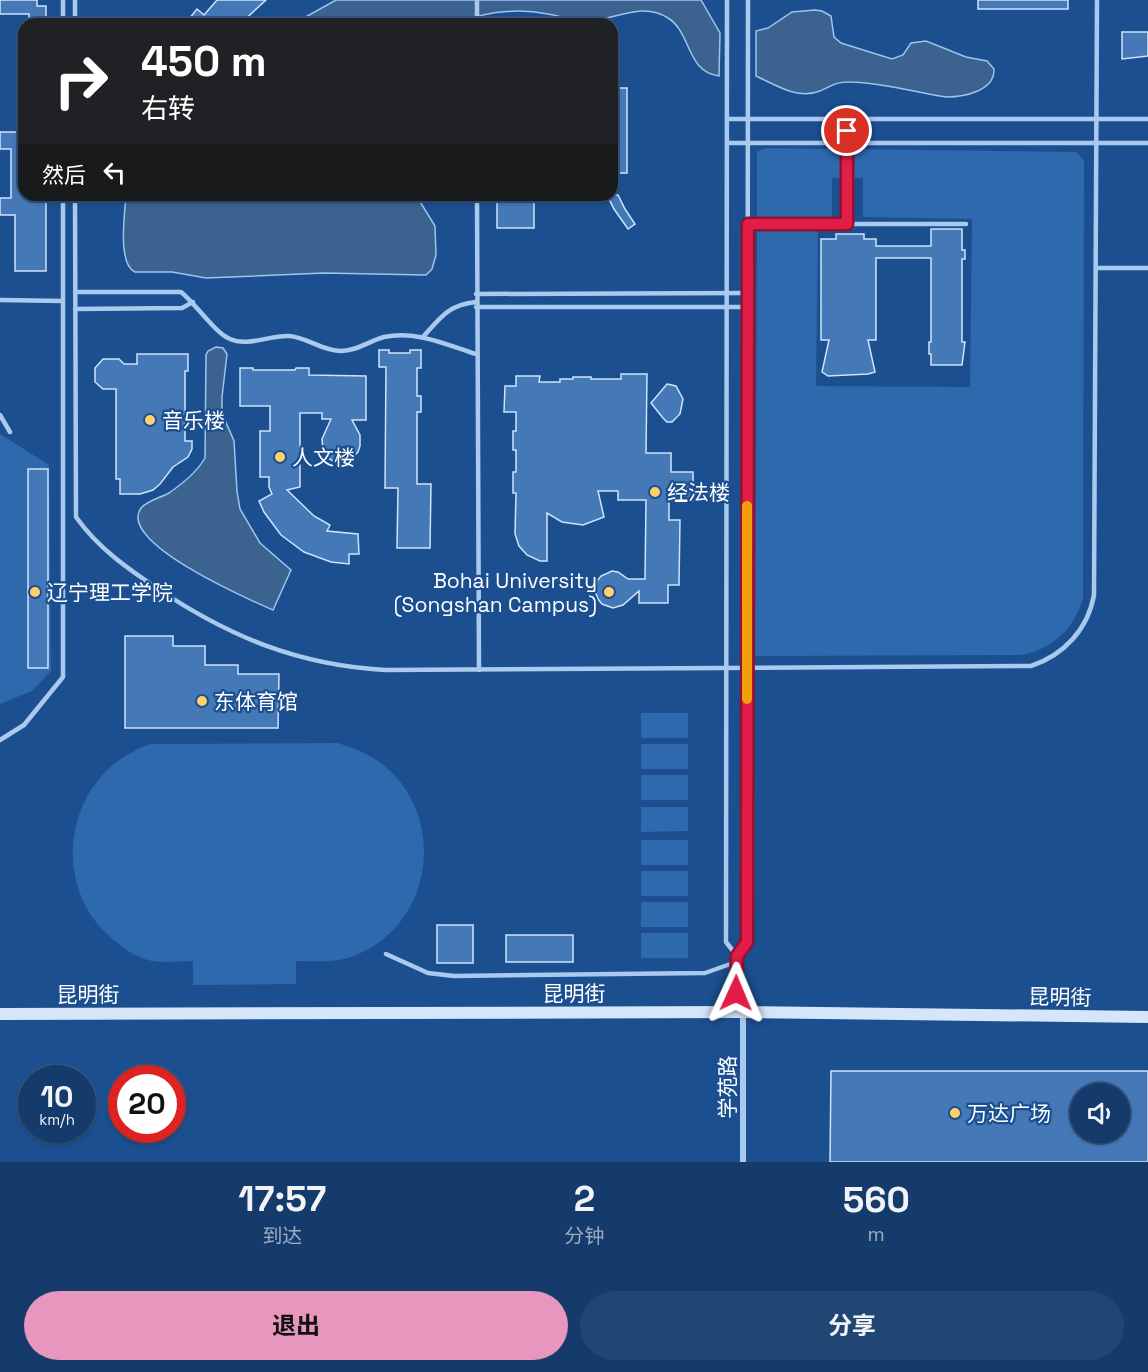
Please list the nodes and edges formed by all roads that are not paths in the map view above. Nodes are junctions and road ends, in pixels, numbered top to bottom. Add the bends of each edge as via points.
1 (63, 0) edge
2 (75, 0) edge
3 (477, 0) edge
4 (727, 0) edge
5 (748, 0) edge
6 (1097, 0) edge
7 (63, 18) edge
8 (75, 18) edge
9 (477, 18) edge
10 (727, 119) junction
11 (748, 119) junction
12 (847, 119) junction
13 (1097, 119) junction
14 (1148, 119) edge
15 (727, 143) junction
16 (748, 143) junction
17 (847, 143) junction
18 (1097, 143) junction
19 (1148, 144) edge
20 (63, 201) edge
21 (75, 201) edge
22 (477, 201) edge
23 (748, 224) junction
24 (847, 224) junction
25 (966, 224) dead end
26 (1096, 268) junction
27 (1148, 268) edge
28 (75, 292) junction
29 (727, 293) junction
30 (747, 293) junction
31 (477, 294) junction
32 (0, 300) edge
33 (63, 301) junction
34 (193, 302) junction
35 (477, 305) junction
36 (727, 307) junction
37 (747, 307) junction
38 (75, 309) junction
39 (423, 337) junction
40 (477, 354) junction
41 (0, 415) edge
42 (10, 432) dead end
43 (726, 668) junction
44 (747, 668) junction
45 (479, 670) junction
46 (0, 740) edge
47 (386, 954) dead end
48 (736, 959) junction
49 (739, 1012) junction
50 (0, 1014) edge
51 (1148, 1017) edge
52 (743, 1162) edge

1 - 7 lane
2 - 8 lane
3 - 9 lane
4 - 10 lane
5 - 11 lane
6 - 13 lane
10 - 11 lane
10 - 15 lane
11 - 12 lane
11 - 16 lane
12 - 13 lane
12 - 17 lane
13 - 14 lane
13 - 18 lane
15 - 16 lane
15 - 29 lane
16 - 17 lane
16 - 23 lane
17 - 18 lane
17 - 24 lane
18 - 19 lane
18 - 26 lane
20 - 33 lane
21 - 28 lane
22 - 31 lane
23 - 24 lane
23 - 30 lane
24 - 25 lane
26 - 27 lane
26 - 44 lane via 1095,584 1092,605 1079,633 1046,660 1022,667
28 - 34 lane via 181,292
28 - 38 lane
29 - 30 lane
29 - 31 lane
29 - 36 lane
30 - 37 lane
31 - 35 lane
32 - 33 lane
33 - 46 lane via 63,677 24,725
34 - 38 lane via 182,308
34 - 39 lane via 222,334 239,342 291,336 340,351 354,350 384,337
35 - 36 lane
35 - 39 lane via 456,306 446,311
35 - 40 lane
36 - 37 lane
36 - 43 lane
37 - 44 lane
38 - 45 lane via 76,517 103,549 201,616 283,653 364,669
39 - 40 lane
40 - 45 lane
41 - 42 lane
43 - 44 lane
43 - 45 lane
43 - 48 lane via 726,942
44 - 48 lane via 747,942
47 - 48 lane via 428,972 454,976 705,973
48 - 49 lane
49 - 50 street, 昆明街
49 - 51 street, 昆明街
49 - 52 street, 学苑路

